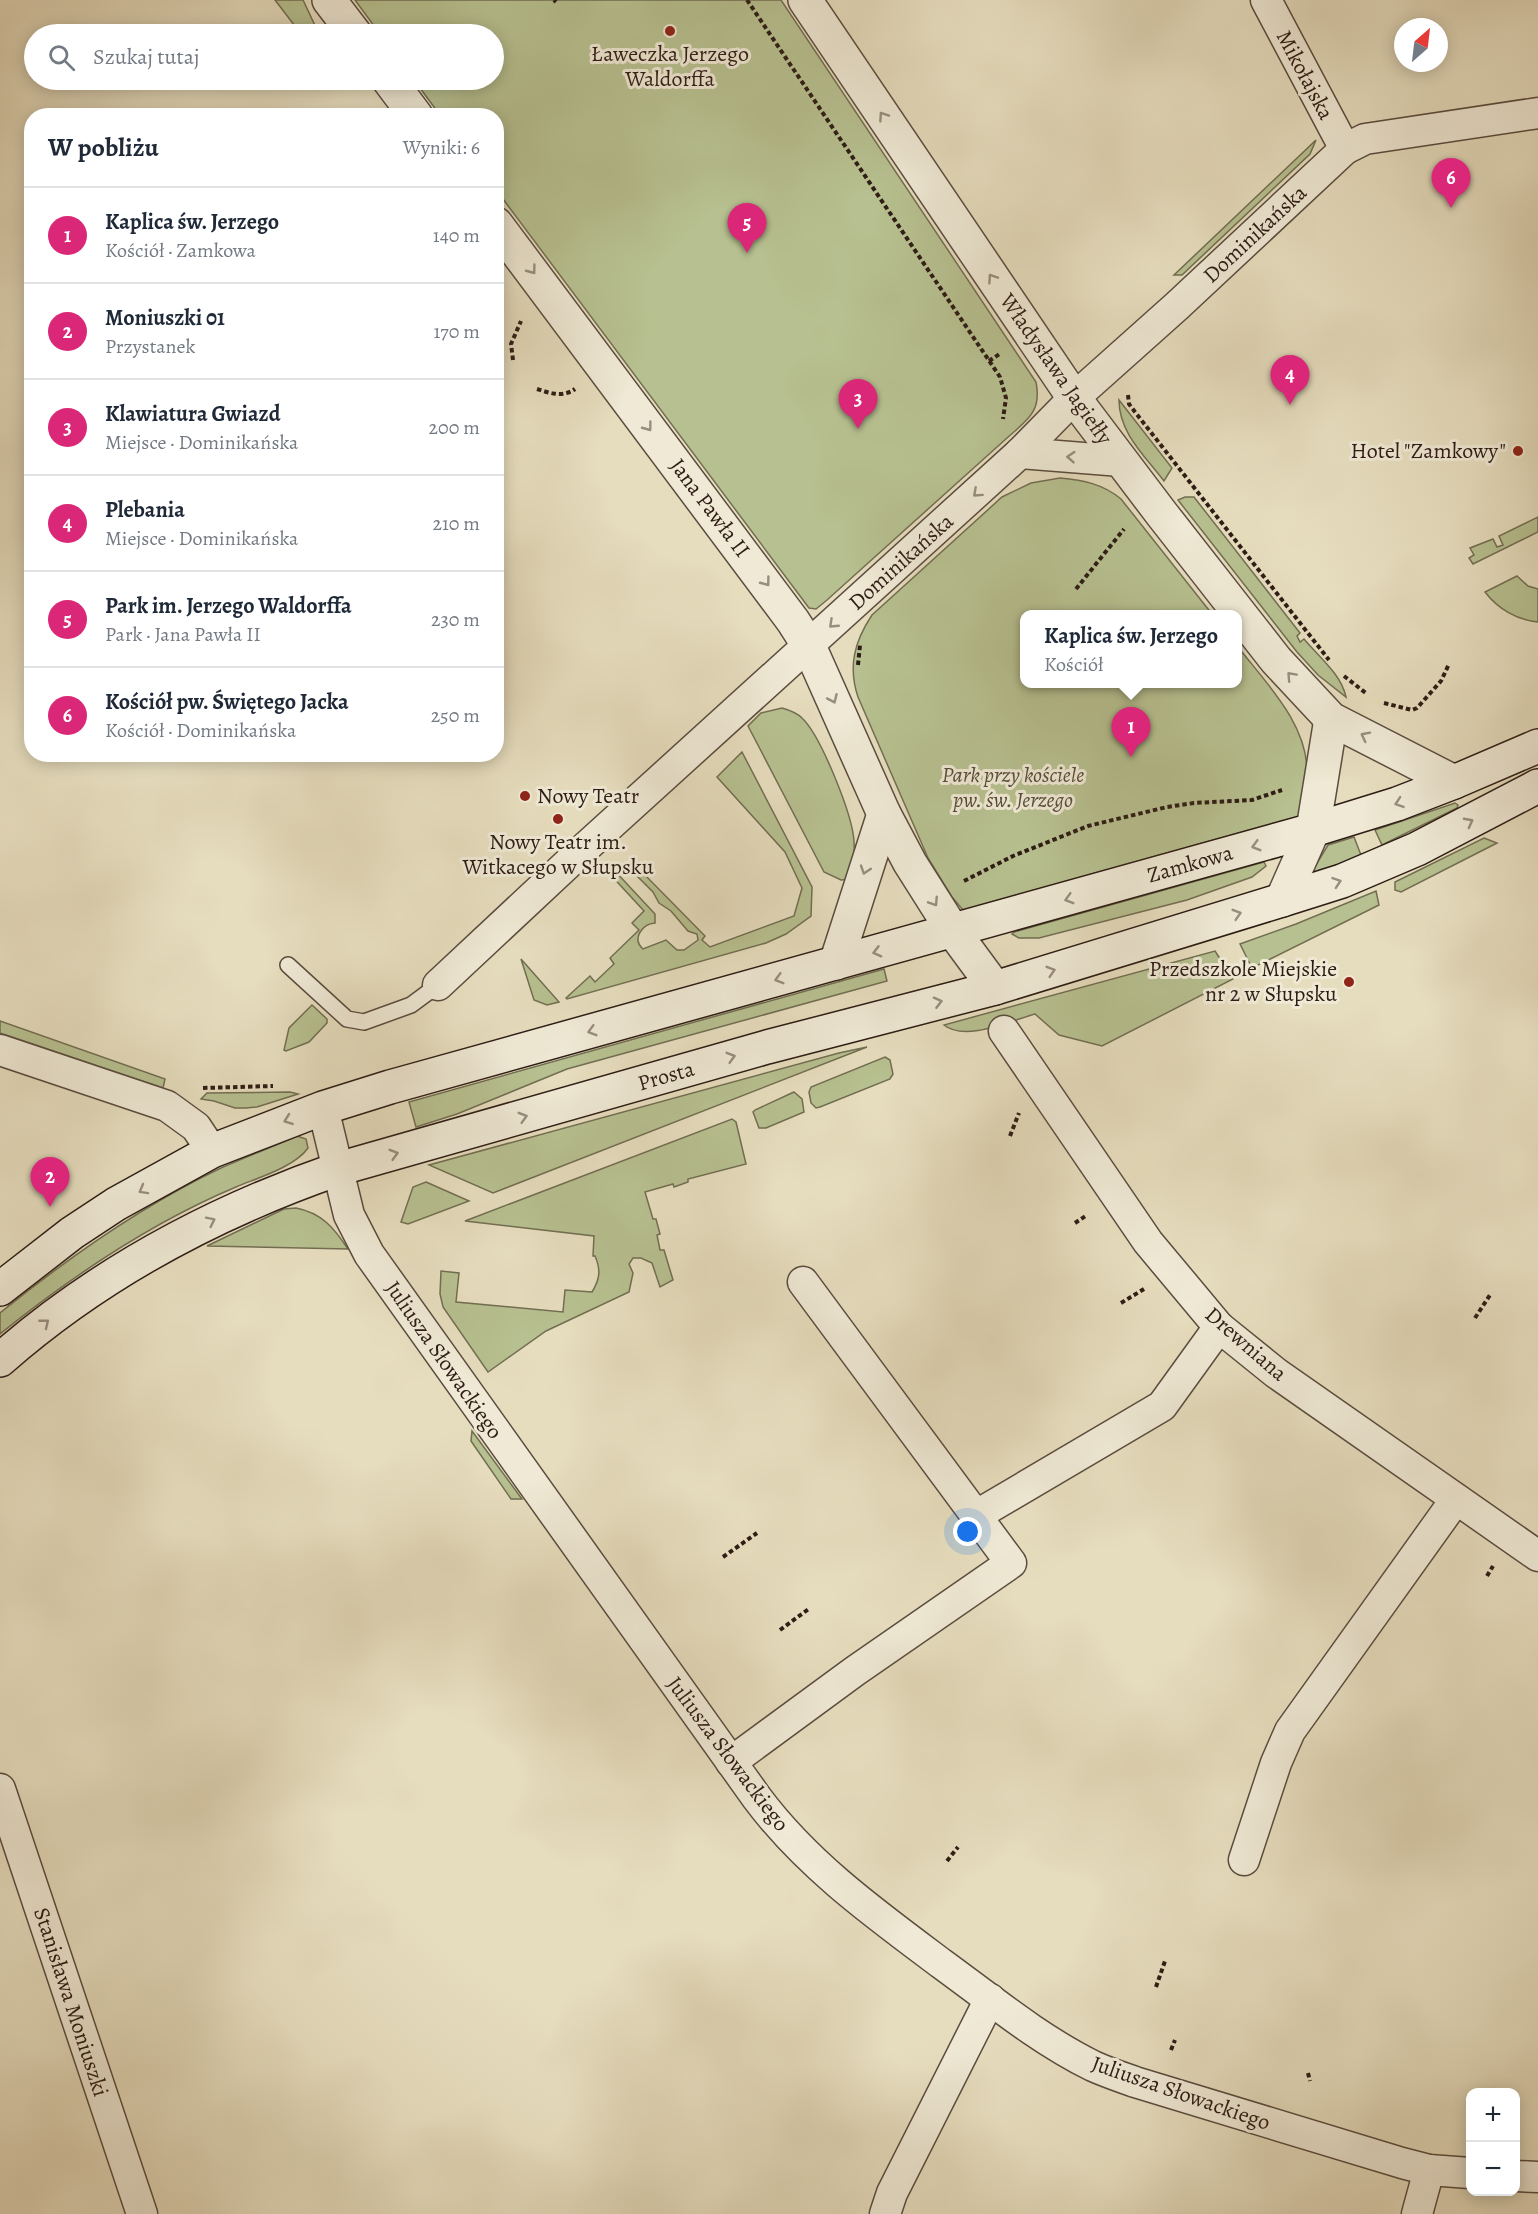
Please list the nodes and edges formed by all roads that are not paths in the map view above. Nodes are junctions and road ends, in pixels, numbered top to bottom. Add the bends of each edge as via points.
1 (329, 0) edge
2 (805, 0) edge
3 (1266, 0) edge
4 (347, 24) edge
5 (396, 90) edge
6 (410, 108) edge
7 (1538, 113) edge
8 (1345, 149) junction
9 (504, 235) edge
10 (1074, 398) junction
11 (1020, 453) junction
12 (1121, 461) junction
13 (1237, 610) edge
14 (1242, 616) edge
15 (809, 646) junction
16 (1331, 719) junction
17 (1538, 746) edge
18 (1454, 782) junction
19 (1538, 786) edge
20 (884, 814) junction
21 (1313, 830) junction
22 (1282, 900) junction
23 (953, 931) junction
24 (836, 963) junction
25 (288, 965) dead end
26 (438, 986) joint
27 (995, 988) junction
28 (1004, 1031) dead end
29 (0, 1050) edge
30 (323, 1108) junction
31 (212, 1151) junction
32 (338, 1169) junction
33 (803, 1282) dead end
34 (0, 1289) edge
35 (1219, 1327) junction
36 (0, 1360) edge
37 (1456, 1499) junction
38 (977, 1515) junction
39 (1538, 1556) edge
40 (731, 1762) junction
41 (0, 1789) edge
42 (1244, 1860) dead end
43 (990, 1999) junction
44 (1429, 2170) junction
45 (1466, 2173) edge
46 (1520, 2176) edge
47 (1538, 2177) edge
48 (142, 2214) edge
49 (885, 2214) edge
50 (1417, 2214) edge

1 - 4 main road
10 -> 2 main road, Władysława Jagiełły
3 - 8 street, Mikołajska
5 - 6 main road
7 - 8 street, Dominikańska via 1365,139
8 - 10 street, Dominikańska
9 -> 15 main road, Jana Pawła II via 781,602
10 - 11 street, Dominikańska
10 - 12 main road, Władysława Jagiełły
12 -> 11 street
11 -> 15 street, Dominikańska
13 -> 12 main road, Władysława Jagiełły
16 -> 14 main road, Władysława Jagiełły
15 -> 20 main road, Jana Pawła II
15 - 26 street, Dominikańska
18 -> 16 main road, Władysława Jagiełły
16 - 21 main road
17 - 18 main road, Zamkowa
18 -> 21 main road, Zamkowa
22 -> 19 main road via 1342,881 1417,849
20 -> 23 main road, Jana Pawła II
20 -> 24 main road
21 - 22 main road
21 -> 23 main road, Zamkowa
27 -> 22 main road
23 -> 24 main road, Zamkowa
23 - 27 main road, Jana Pawła II
24 -> 30 main road
25 - 26 lane via 347,1019 364,1022 411,1005
32 -> 27 main road, Prosta via 767,1047
28 - 35 street, Drewniana via 1148,1242
29 - 31 street via 167,1106 196,1127
30 -> 31 main road
30 - 32 street, Juliusza Słowackiego
31 -> 34 main road via 116,1204
36 -> 32 main road, Prosta via 52,1317 162,1246 249,1203
32 - 40 street, Juliusza Słowackiego via 349,1215 369,1254
33 - 38 street
35 - 37 street, Drewniana
35 - 38 street via 1162,1406
37 - 39 street, Drewniana
37 - 42 street via 1290,1731
38 - 40 street via 1011,1563
40 - 43 street, Juliusza Słowackiego via 776,1824 836,1882
41 - 48 street, Stanisława Moniuszki
43 - 44 street, Juliusza Słowackiego via 1093,2066
43 - 49 street
44 - 45 street, Juliusza Słowackiego
44 - 50 street
46 - 47 street

